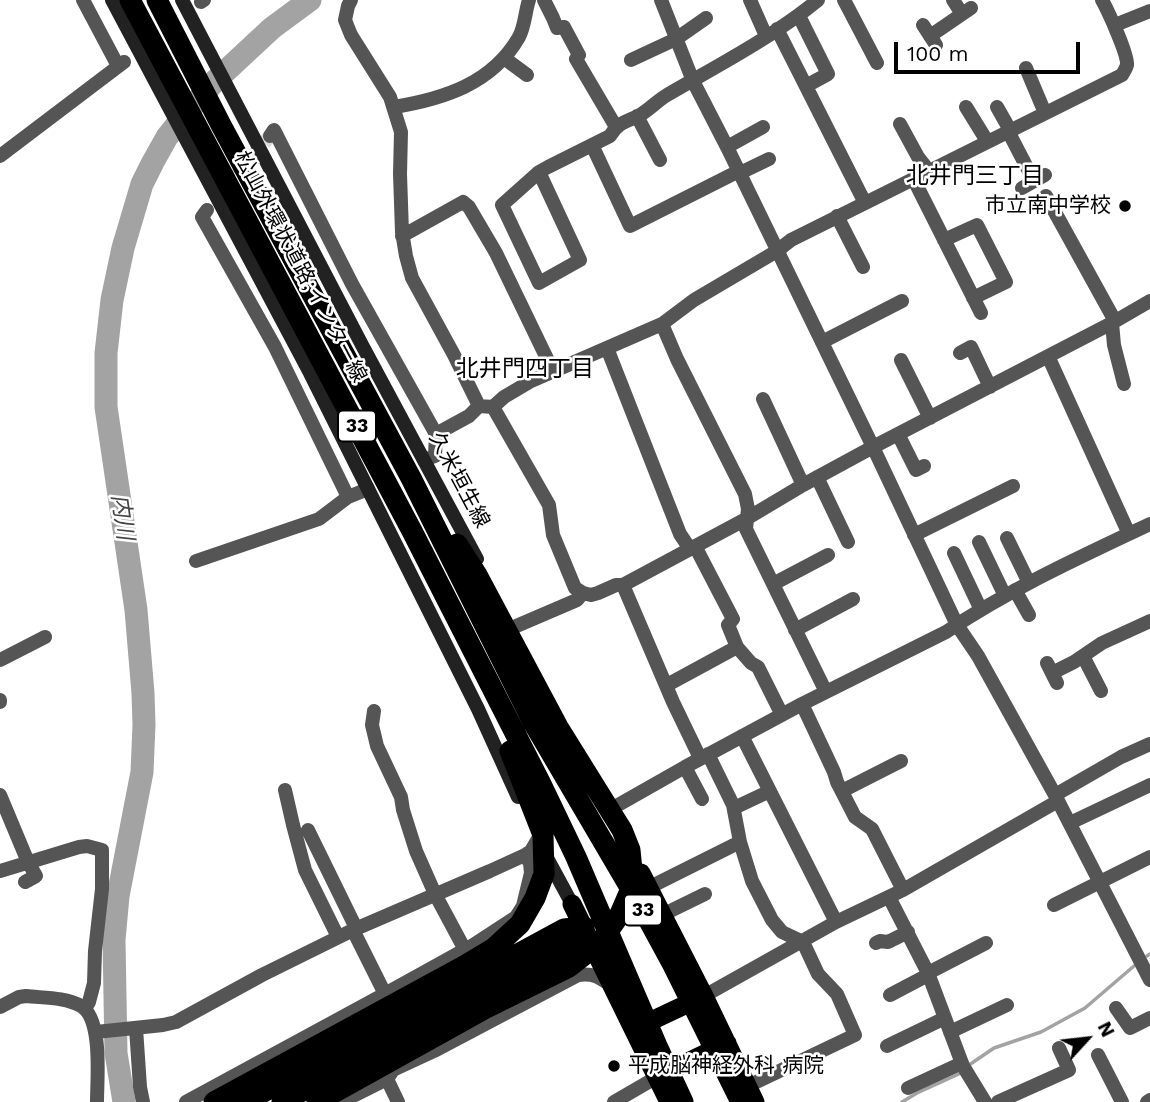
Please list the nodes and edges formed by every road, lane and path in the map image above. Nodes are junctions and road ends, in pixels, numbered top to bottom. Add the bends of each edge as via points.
1 (83, 0) edge
2 (112, 0) edge
3 (130, 0) edge
4 (158, 0) edge
5 (182, 0) edge
6 (351, 0) edge
7 (529, 0) edge
8 (544, 0) edge
9 (661, 0) edge
10 (750, 0) edge
11 (818, 0) edge
12 (844, 0) edge
13 (953, 0) edge
14 (1102, 0) edge
15 (1150, 10) edge
16 (799, 16) junction
17 (706, 18) dead end
18 (1115, 25) junction
19 (772, 32) junction
20 (930, 35) dead end
21 (676, 38) junction
22 (504, 58) junction
23 (631, 60) dead end
24 (877, 62) dead end
25 (1026, 68) dead end
26 (527, 75) dead end
27 (693, 81) junction
28 (806, 86) junction
29 (394, 107) junction
30 (966, 107) dead end
31 (997, 107) dead end
32 (1045, 113) junction
33 (637, 116) junction
34 (900, 124) dead end
35 (616, 127) junction
36 (764, 127) dead end
37 (1009, 131) junction
38 (270, 136) dead end
39 (988, 141) junction
40 (592, 145) junction
41 (727, 147) junction
42 (0, 156) edge
43 (769, 159) dead end
44 (660, 160) dead end
45 (929, 171) junction
46 (539, 172) junction
47 (739, 172) junction
48 (914, 178) junction
49 (1034, 181) dead end
50 (1046, 196) dead end
51 (865, 203) junction
52 (207, 211) dead end
53 (837, 216) junction
54 (402, 236) junction
55 (944, 240) junction
56 (777, 251) junction
57 (863, 267) dead end
58 (974, 298) junction
59 (902, 301) dead end
60 (1150, 301) edge
61 (981, 313) dead end
62 (1114, 322) junction
63 (662, 324) junction
64 (822, 342) junction
65 (607, 348) junction
66 (960, 353) dead end
67 (1048, 356) junction
68 (901, 360) dead end
69 (553, 371) junction
70 (1126, 375) dead end
71 (990, 387) junction
72 (762, 399) dead end
73 (486, 406) junction
74 (930, 418) junction
75 (436, 434) junction
76 (898, 434) junction
77 (873, 447) junction
78 (424, 460) junction
79 (924, 466) dead end
80 (817, 477) junction
81 (411, 478) junction
82 (803, 485) junction
83 (1013, 485) dead end
84 (368, 489) junction
85 (348, 497) junction
86 (746, 519) junction
87 (1150, 524) edge
88 (412, 531) junction
89 (1129, 534) junction
90 (914, 535) junction
91 (1007, 538) dead end
92 (848, 542) dead end
93 (979, 542) dead end
94 (693, 548) junction
95 (954, 553) dead end
96 (828, 555) dead end
97 (196, 561) dead end
98 (1029, 583) junction
99 (773, 584) junction
100 (623, 585) junction
101 (583, 593) junction
102 (1010, 593) junction
103 (853, 599) dead end
104 (981, 610) junction
105 (1029, 615) dead end
106 (1150, 621) edge
107 (957, 625) junction
108 (514, 627) junction
109 (795, 630) junction
110 (45, 637) dead end
111 (737, 647) junction
112 (1083, 656) junction
113 (0, 660) edge
114 (1052, 673) dead end
115 (667, 685) junction
116 (548, 691) junction
117 (1101, 691) dead end
118 (826, 692) junction
119 (802, 704) junction
120 (374, 711) dead end
121 (782, 715) junction
122 (485, 725) junction
123 (742, 736) junction
124 (1150, 744) edge
125 (704, 756) junction
126 (901, 761) dead end
127 (685, 766) junction
128 (1150, 785) edge
129 (285, 790) dead end
130 (770, 791) junction
131 (842, 791) junction
132 (0, 795) edge
133 (1057, 798) junction
134 (702, 799) dead end
135 (734, 808) junction
136 (611, 809) junction
137 (1070, 823) junction
138 (308, 830) dead end
139 (538, 839) junction
140 (740, 842) junction
141 (526, 855) junction
142 (1150, 857) edge
143 (28, 862) junction
144 (0, 871) edge
145 (644, 881) junction
146 (24, 882) dead end
147 (1100, 882) junction
148 (903, 890) junction
149 (435, 894) junction
150 (705, 894) dead end
151 (889, 897) junction
152 (572, 904) joint
153 (1054, 905) dead end
154 (662, 915) junction
155 (836, 922) junction
156 (584, 927) junction
157 (354, 929) junction
158 (908, 932) junction
159 (338, 937) junction
160 (803, 942) junction
161 (876, 943) dead end
162 (986, 943) dead end
163 (465, 950) junction
164 (928, 974) junction
165 (1150, 979) edge
166 (614, 987) junction
167 (385, 994) junction
168 (890, 995) dead end
169 (704, 996) junction
170 (1007, 1005) dead end
171 (0, 1007) edge
172 (1116, 1007) dead end
173 (85, 1009) junction
174 (944, 1018) junction
175 (1150, 1018) edge
176 (133, 1028) junction
177 (397, 1029) junction
178 (633, 1030) junction
179 (99, 1032) junction
180 (950, 1032) junction
181 (727, 1043) junction
182 (887, 1046) dead end
183 (1059, 1048) dead end
184 (1098, 1055) dead end
185 (962, 1063) junction
186 (390, 1074) junction
187 (657, 1077) junction
188 (908, 1088) dead end
189 (217, 1093) edge
190 (748, 1097) edge
191 (97, 1102) edge
192 (143, 1102) edge
193 (186, 1102) edge
194 (229, 1102) edge
195 (245, 1102) edge
196 (282, 1102) edge
197 (317, 1102) edge
198 (341, 1102) edge
199 (398, 1102) edge
200 (614, 1102) edge
201 (669, 1102) edge
202 (683, 1102) edge
203 (985, 1102) edge
204 (998, 1102) edge
205 (1122, 1102) edge

1 - 42 street via 121,64
2 - 84 main road
3 - 88 highway, 松山外環状道路;インター線 / 33
4 - 81 highway, 松山外環状道路;インター線 / 33
5 - 78 main road, 久米垣生線
6 - 29 street via 345,20 351,35
7 - 22 street via 520,35
8 - 35 street via 556,28 564,27 579,55 572,60
9 - 21 street
10 - 19 street
11 - 16 street
12 - 24 street
13 - 20 street via 966,11
14 - 18 street
15 - 18 street
16 - 19 street
16 - 28 street via 828,74
17 - 21 street
18 - 32 street via 1127,61 1122,75
19 - 27 street
19 - 28 street
21 - 23 street
21 - 27 street
22 - 26 street
22 - 29 street via 470,85 448,95
25 - 32 street
27 - 33 street
27 - 41 street
28 - 51 street
29 - 54 street via 401,132
30 - 39 street
31 - 37 street
32 - 37 street
33 - 35 street
33 - 44 street
34 - 45 street
35 - 40 street
36 - 41 street
37 - 39 street
37 - 49 street
38 - 75 street via 274,130 352,284
39 - 45 street
40 - 46 street
40 - 47 street via 631,226
41 - 47 street
43 - 47 street
45 - 48 street
46 - 46 street via 502,205 539,283 580,260
47 - 56 street
48 - 51 street
48 - 55 street
50 - 62 street via 1062,212 1090,263
51 - 53 street
52 - 85 street via 202,217 275,347
53 - 56 street
53 - 57 street
54 - 69 street via 463,202 469,207
54 - 73 street via 412,278
55 - 58 street
55 - 58 street via 976,225 1006,282
56 - 63 street
56 - 64 street
58 - 61 street
59 - 64 street
60 - 62 street
62 - 67 street
62 - 70 street via 1114,345
63 - 65 street
63 - 86 street via 745,494
64 - 77 street
65 - 69 street
65 - 94 street via 680,534
66 - 71 street via 971,347
67 - 71 street
67 - 89 street
68 - 74 street
69 - 73 street
71 - 74 street
72 - 82 street via 765,419
73 - 75 street
73 - 101 street via 549,505 553,535 572,582
74 - 76 street
75 - 78 street via 435,456
76 - 77 street
76 - 79 street via 916,470
77 - 80 street
77 - 90 street
78 - 84 main road
78 - 108 main road, 久米垣生線
80 - 82 street
80 - 92 street
81 - 190 highway, 松山外環状道路;インター線 / 33 via 534,724
81 - 197 highway via 477,575 558,727 622,830 630,850 629,891 601,942 569,967
82 - 86 street
83 - 90 street via 989,489
84 - 85 street
84 - 122 main road
85 - 97 street via 319,519
86 - 94 street
86 - 99 street via 746,529
87 - 89 street
88 - 189 highway via 539,824 542,882 520,924 494,947
88 - 202 highway, 松山外環状道路;インター線 / 33 via 576,857
89 - 98 street
90 - 107 street
91 - 98 street
93 - 102 street
94 - 100 street
94 - 111 street via 733,620 728,625
95 - 104 street
96 - 99 street
98 - 102 street
99 - 109 street
100 - 101 street via 591,595
100 - 115 street
101 - 108 street via 577,600
102 - 104 street
102 - 105 street
103 - 109 street
104 - 107 street
106 - 112 street
107 - 118 street
107 - 133 street
108 - 116 main road, 久米垣生線
109 - 118 street
110 - 113 street
111 - 115 street
111 - 121 street via 758,667
112 - 114 street
112 - 117 street
115 - 125 street
116 - 122 main road
116 - 136 main road, 久米垣生線
118 - 119 street
119 - 121 street
119 - 131 street
120 - 149 street via 377,746 401,797 416,851
121 - 123 street
122 - 139 main road
123 - 125 street
123 - 130 street
124 - 133 street
125 - 127 street
125 - 135 street
126 - 131 street
127 - 134 street
127 - 136 street
128 - 137 street
129 - 159 street via 305,870
130 - 135 street
130 - 155 street
131 - 148 street via 855,817 872,829
132 - 143 street
133 - 137 street
133 - 148 street
135 - 140 street
136 - 145 main road, 久米垣生線
137 - 147 street
138 - 157 street
139 - 141 street
139 - 152 main road
140 - 145 street
140 - 160 street via 752,881 772,920 782,932
141 - 149 street
141 - 163 street via 531,873 520,913
142 - 147 street
143 - 144 street
143 - 146 street via 36,876
143 - 173 street via 79,847 102,850 93,993
145 - 154 highway, 33
145 - 156 highway
147 - 153 street
147 - 165 street
148 - 151 street
149 - 157 street
149 - 163 street
150 - 154 street
151 - 155 street
151 - 158 street
152 - 156 highway
154 - 169 highway, 33
155 - 160 street
156 - 166 highway
156 - 177 highway via 572,945
157 - 159 street
157 - 167 street
158 - 161 street
158 - 164 street
159 - 176 street via 187,1017
160 - 169 street
160 - 190 street via 818,974 837,994 855,1035
162 - 164 street
163 - 167 street
164 - 168 street
164 - 174 street
166 - 178 highway
166 - 186 street via 599,977 578,975
167 - 186 street
167 - 189 street
169 - 178 highway
169 - 181 highway, 33
170 - 180 street
171 - 173 street via 26,996 73,1002
172 - 175 street via 1130,1028
173 - 179 street
174 - 180 street
174 - 182 street
176 - 179 street
176 - 192 street
177 - 195 highway
177 - 196 highway
178 - 187 highway
179 - 191 street
180 - 185 street
181 - 187 highway
181 - 190 highway, 33
183 - 204 street via 1069,1070
184 - 205 street
185 - 188 street
185 - 203 street
186 - 198 street
186 - 199 street
187 - 200 street
187 - 201 highway
189 - 193 street
189 - 194 street

